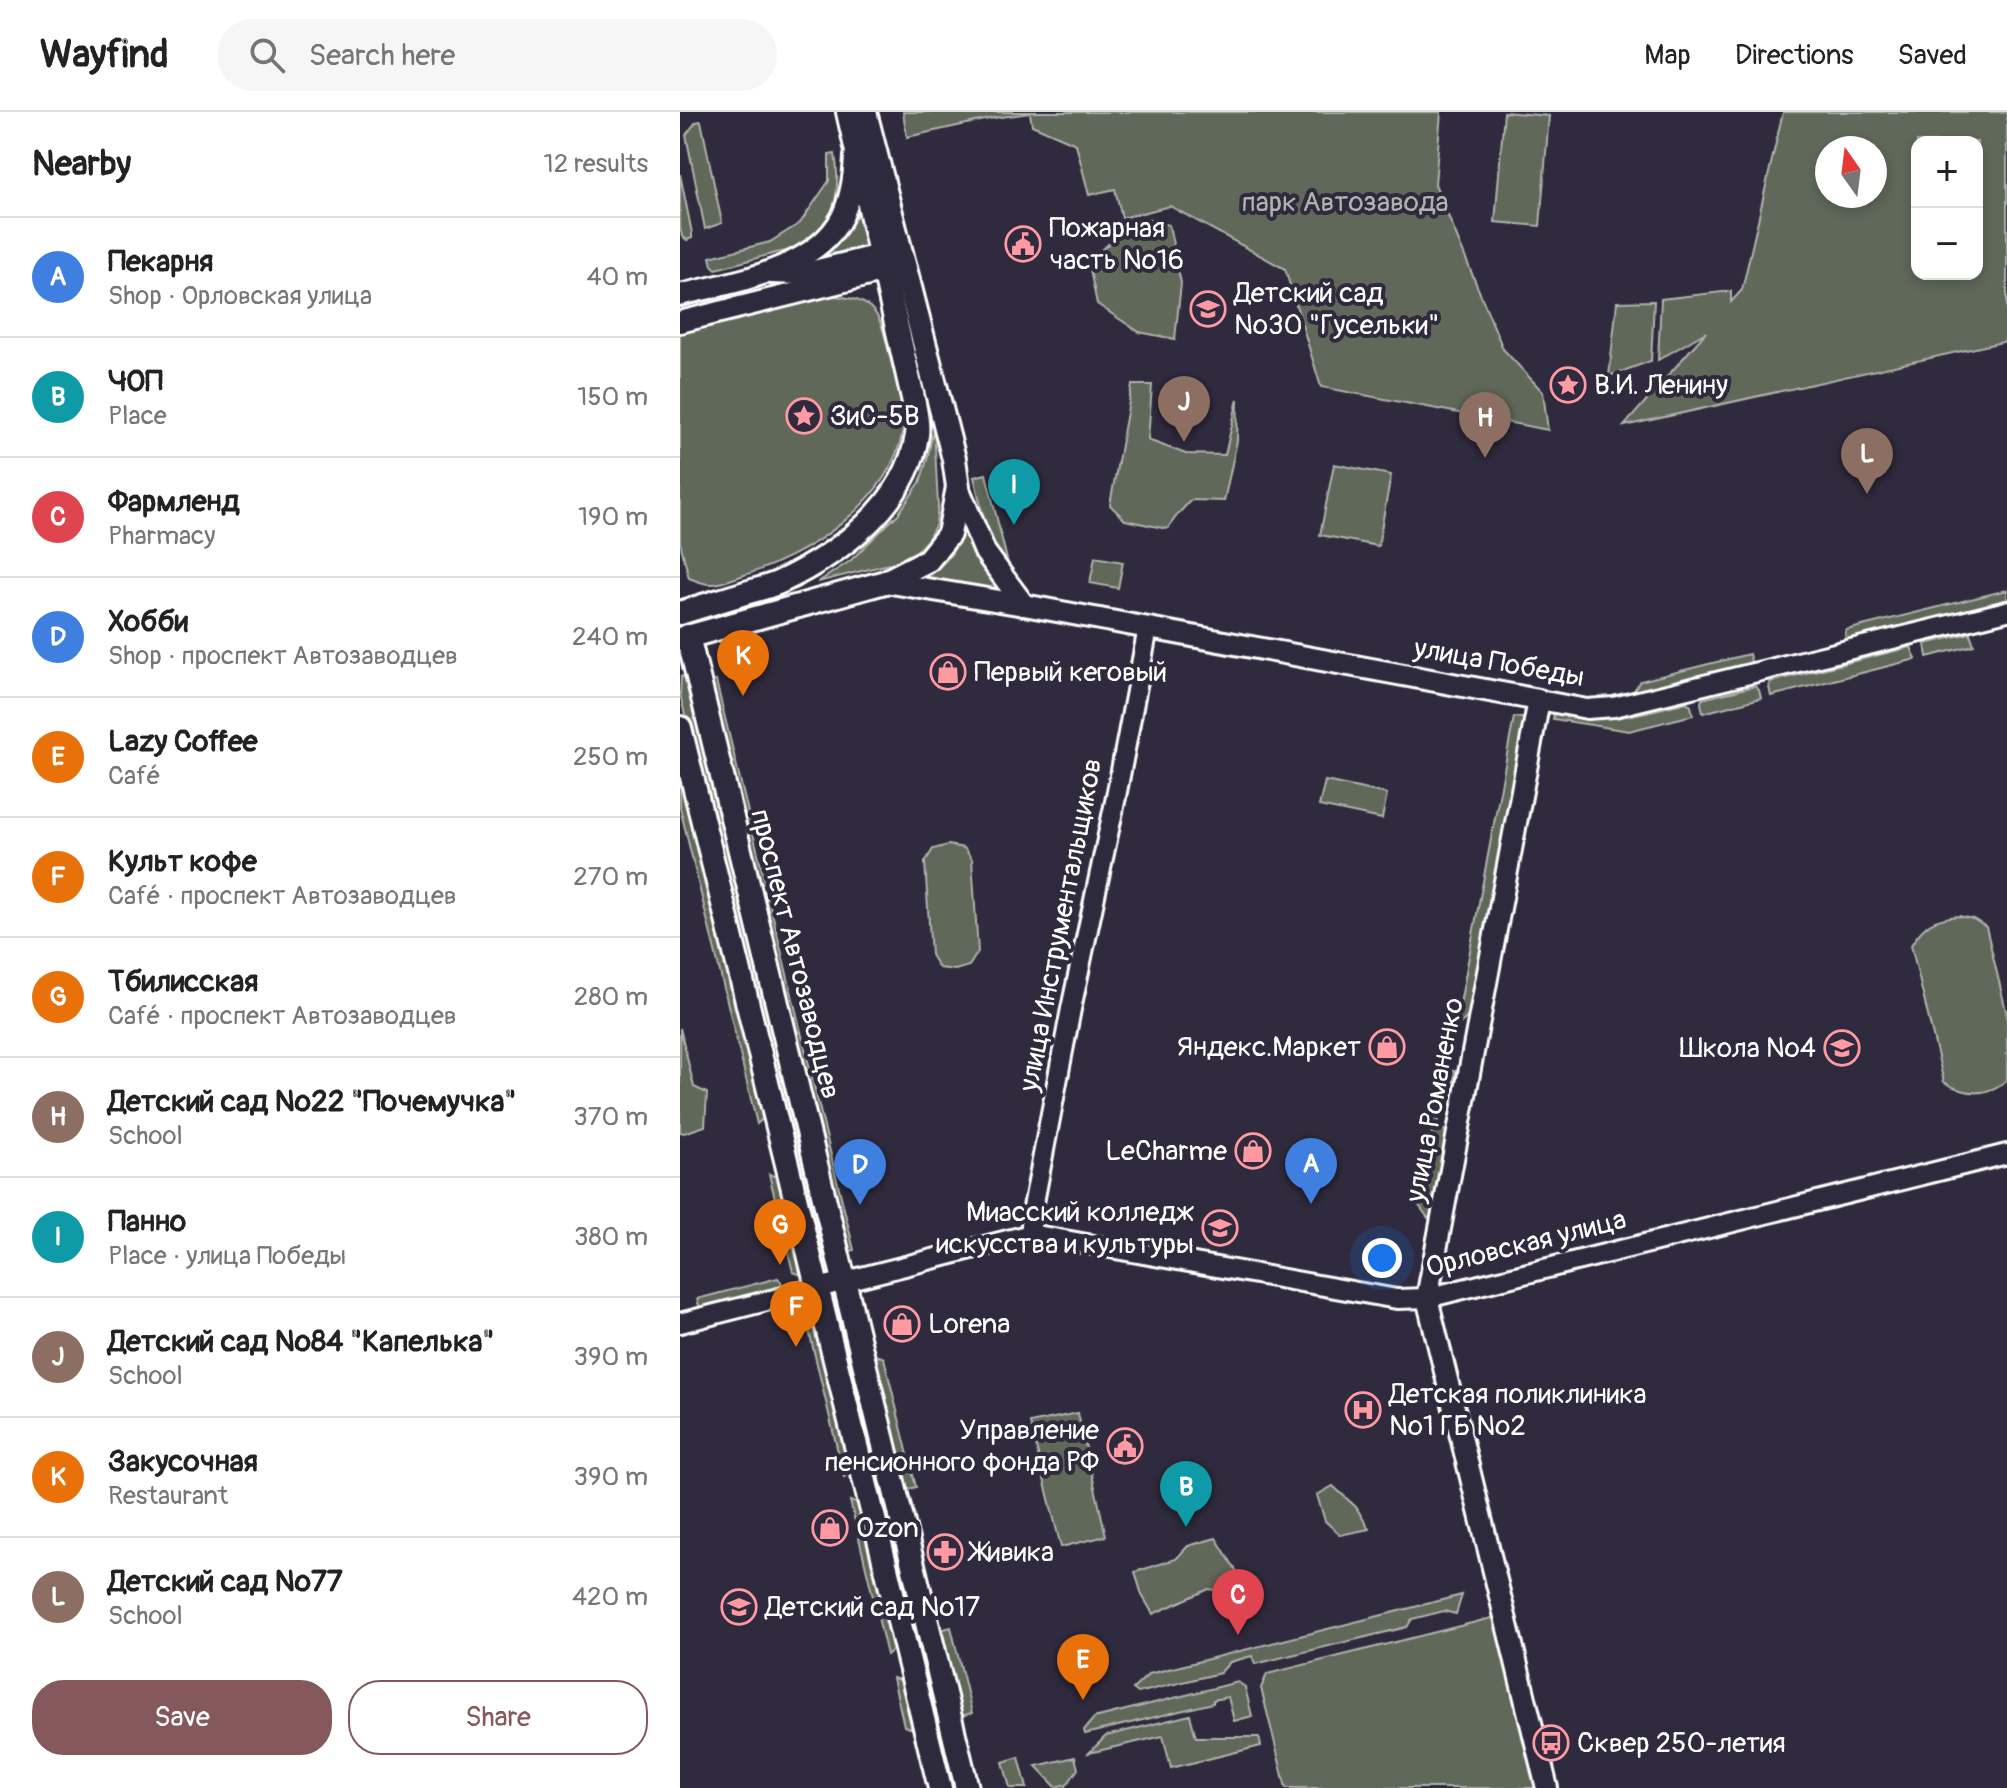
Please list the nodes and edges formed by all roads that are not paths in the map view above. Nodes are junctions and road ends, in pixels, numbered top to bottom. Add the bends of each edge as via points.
1 (848, 112) edge
2 (865, 112) edge
3 (855, 144) junction
4 (892, 260) junction
5 (771, 273) junction
6 (680, 295) edge
7 (680, 322) edge
8 (958, 487) junction
9 (885, 582) junction
10 (1024, 605) junction
11 (681, 608) edge
12 (2007, 611) edge
13 (1148, 628) junction
14 (684, 637) edge
15 (1539, 700) junction
16 (680, 728) edge
17 (2007, 1154) edge
18 (1031, 1234) junction
19 (843, 1282) junction
20 (816, 1289) junction
21 (1427, 1298) junction
22 (680, 1323) edge
23 (940, 1788) edge
24 (967, 1788) edge
25 (1547, 1788) edge

1 - 3 main road
2 - 4 main road
3 - 4 main road
3 - 5 main road via 853,182 842,217 820,246
4 - 5 main road via 802,274
4 - 7 main road
4 - 8 main road
4 - 11 main road via 918,431 913,453 889,499 840,546 778,583
5 - 6 main road
8 - 9 main road via 949,534 928,560
8 - 10 main road via 985,552
9 - 10 main road, улица Победы
9 - 14 main road
10 - 13 main road, улица Победы
11 - 14 main road, проспект Автозаводцев
12 - 15 street, улица Победы via 1614,707 1587,709
13 - 15 main road, улица Победы
13 - 18 street, улица Инструментальщиков
14 - 19 main road, проспект Автозаводцев
15 - 21 main road, улица Романенко
16 - 20 main road, проспект Автозаводцев
17 - 21 street, Орловская улица
18 - 19 street, Орловская улица
18 - 21 street, Орловская улица via 1397,1299
19 - 20 street, Орловская улица
19 - 24 main road, проспект Автозаводцев
20 - 22 street, Орловская улица
20 - 23 main road, проспект Автозаводцев
21 - 25 main road, улица Романенко

